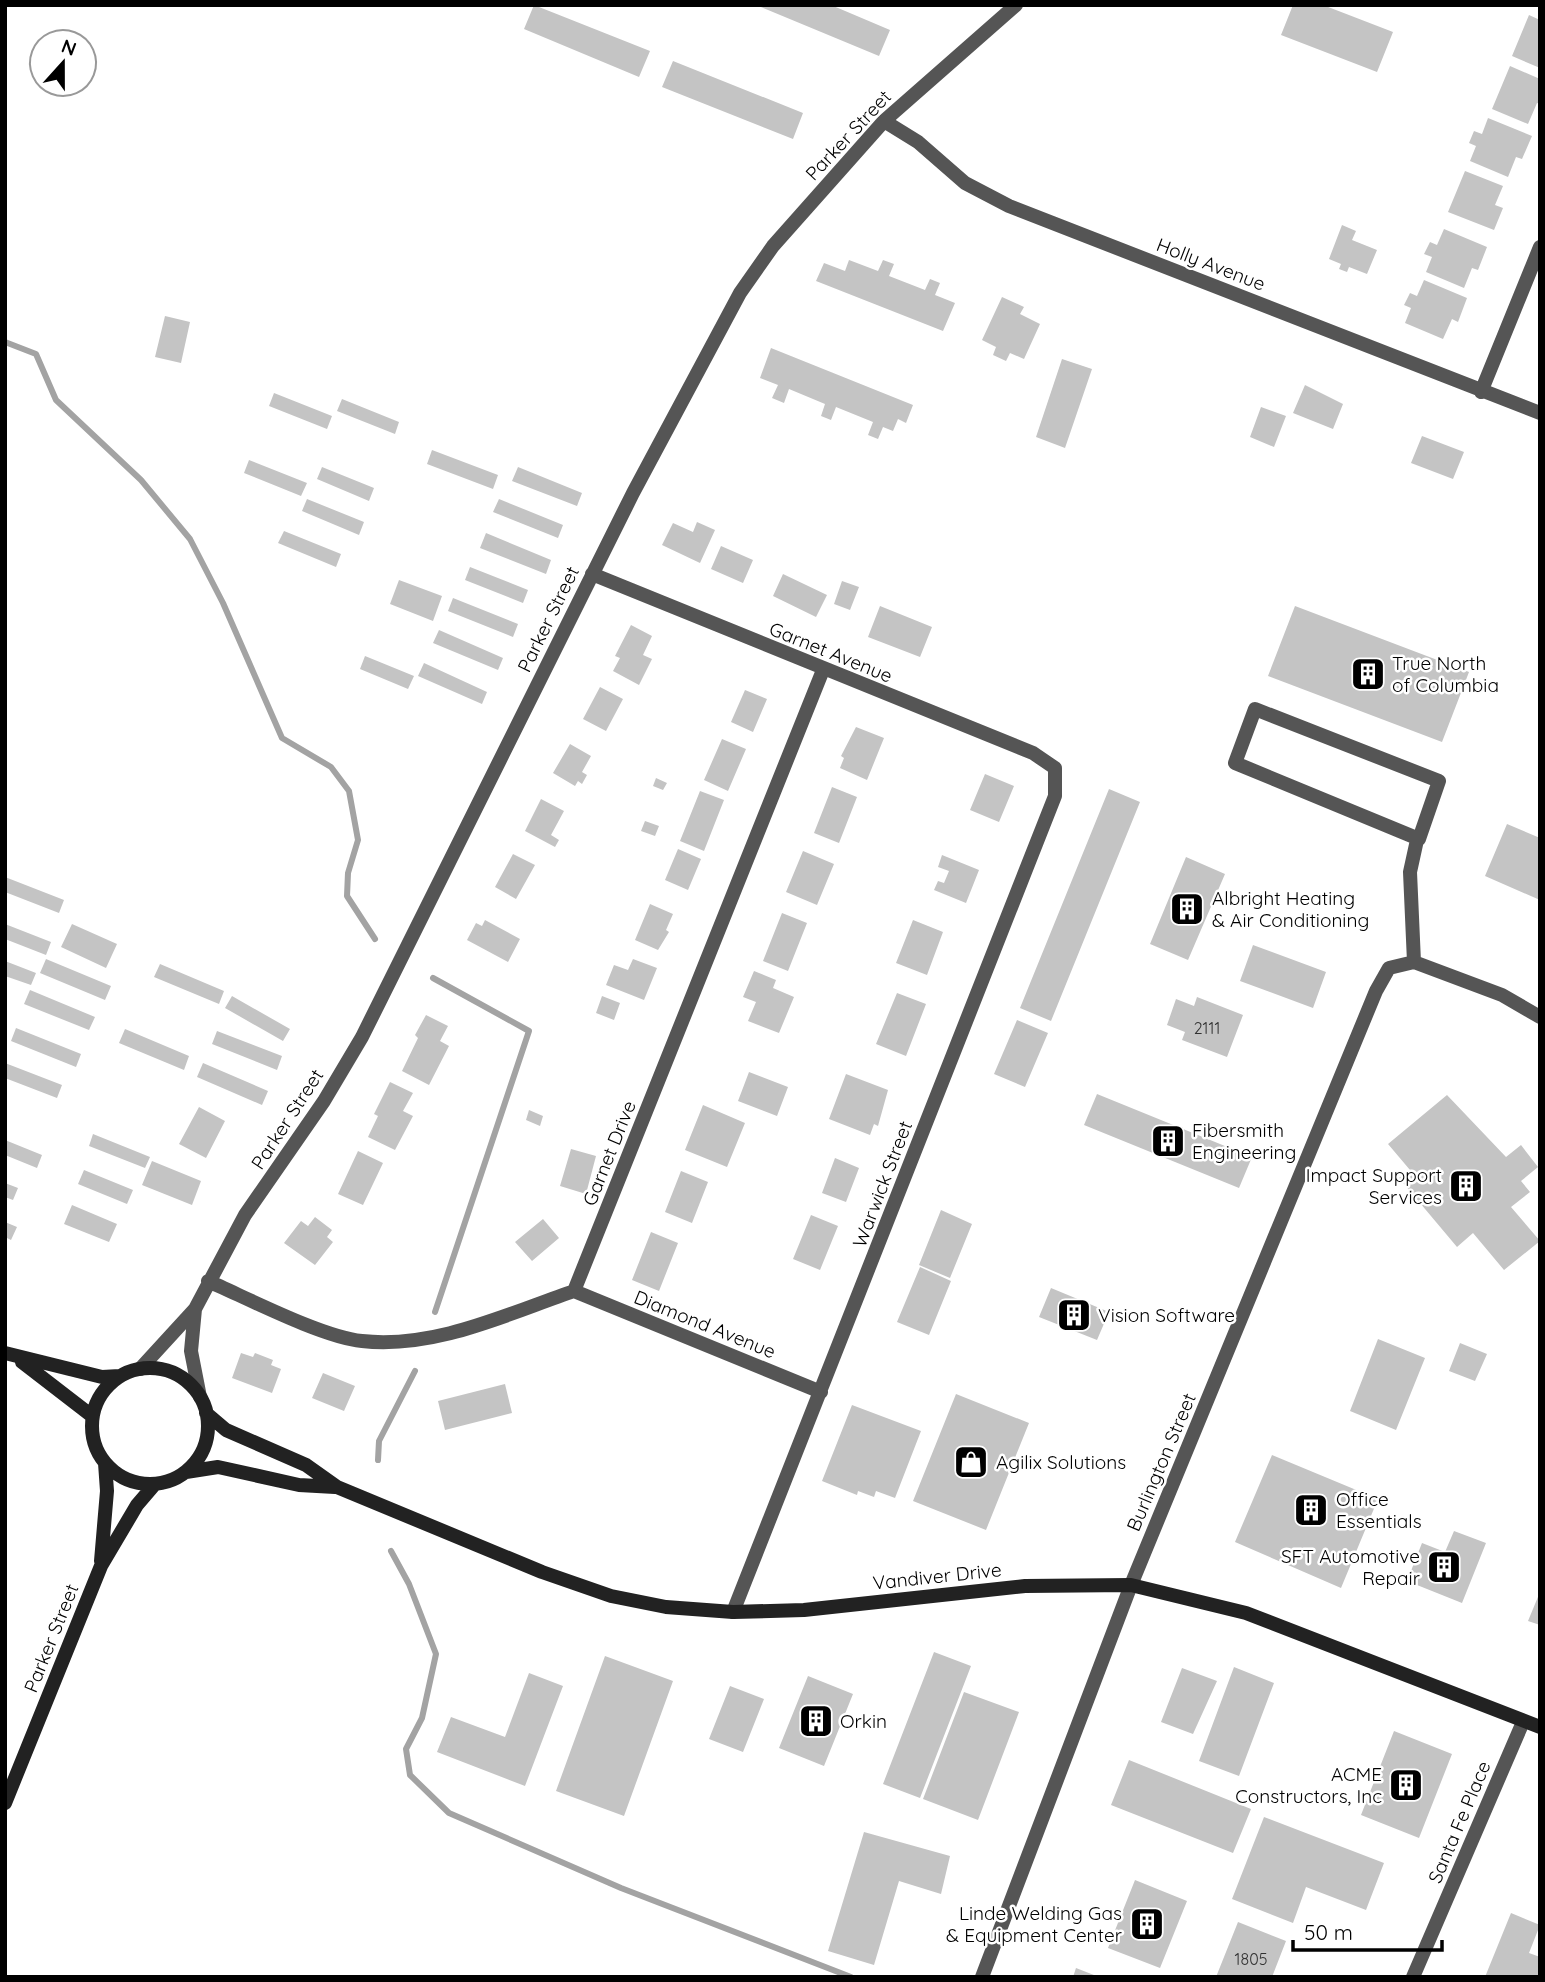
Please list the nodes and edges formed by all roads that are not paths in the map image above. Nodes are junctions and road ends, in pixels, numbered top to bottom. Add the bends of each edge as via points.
1 (1016, 5) edge
2 (884, 121) junction
3 (1540, 247) edge
4 (1481, 392) junction
5 (1540, 413) edge
6 (592, 574) junction
7 (823, 670) junction
8 (1055, 768) joint
9 (1419, 839) junction
10 (1414, 962) junction
11 (1540, 1017) edge
12 (208, 1281) junction
13 (574, 1291) junction
14 (195, 1309) junction
15 (12, 1356) edge
16 (140, 1369) junction
17 (121, 1376) junction
18 (821, 1392) junction
19 (200, 1397) junction
20 (206, 1413) junction
21 (92, 1416) junction
22 (105, 1464) junction
23 (186, 1472) junction
24 (155, 1484) junction
25 (337, 1488) junction
26 (101, 1566) junction
27 (1131, 1585) junction
28 (733, 1612) junction
29 (1523, 1722) junction
30 (1540, 1727) edge
31 (5, 1802) edge
32 (982, 1977) edge
33 (1413, 1977) edge

1 - 2 street, Parker Street
2 - 4 street, Holly Avenue via 918,142 965,183 1009,206
2 - 6 street, Parker Street via 774,246 740,293
3 - 4 street
4 - 5 street, Holly Avenue
6 - 7 street, Garnet Avenue
6 - 12 street, Parker Street via 362,1037 245,1215
7 - 8 street, Garnet Avenue via 1033,753
7 - 13 street, Garnet Drive
8 - 18 street, Warwick Street via 1055,796
9 - 9 street via 1235,763 1255,709 1439,781
9 - 10 street via 1410,872
10 - 11 street via 1502,995
10 - 27 street, Burlington Street via 1390,968 1376,991
12 - 13 street via 361,1341 410,1341 464,1329
12 - 14 street, Parker Street
13 - 18 street, Diamond Avenue
14 - 16 street, Parker Street
14 - 19 street, Parker Street via 191,1351
15 - 17 main road via 102,1377
15 - 21 main road
16 - 17 main road
16 - 19 main road via 160,1369 179,1376
17 - 21 main road via 105,1389
18 - 28 street, Warwick Street
19 - 20 main road
20 - 23 main road via 205,1445
20 - 25 main road, Vandiver Drive via 226,1430 306,1465
21 - 22 main road via 95,1446
22 - 24 main road via 130,1481
22 - 26 main road, Parker Street
23 - 24 main road
23 - 25 main road, Vandiver Drive via 218,1467 299,1485
24 - 26 main road, Parker Street via 137,1504
25 - 28 main road, Vandiver Drive via 590,1590 666,1607
26 - 31 main road, Parker Street
27 - 28 main road, Vandiver Drive via 1025,1586 804,1610
27 - 29 main road, Vandiver Drive via 1246,1613
27 - 32 street, Burlington Street
29 - 30 main road, Vandiver Drive
29 - 33 street, Santa Fe Place

